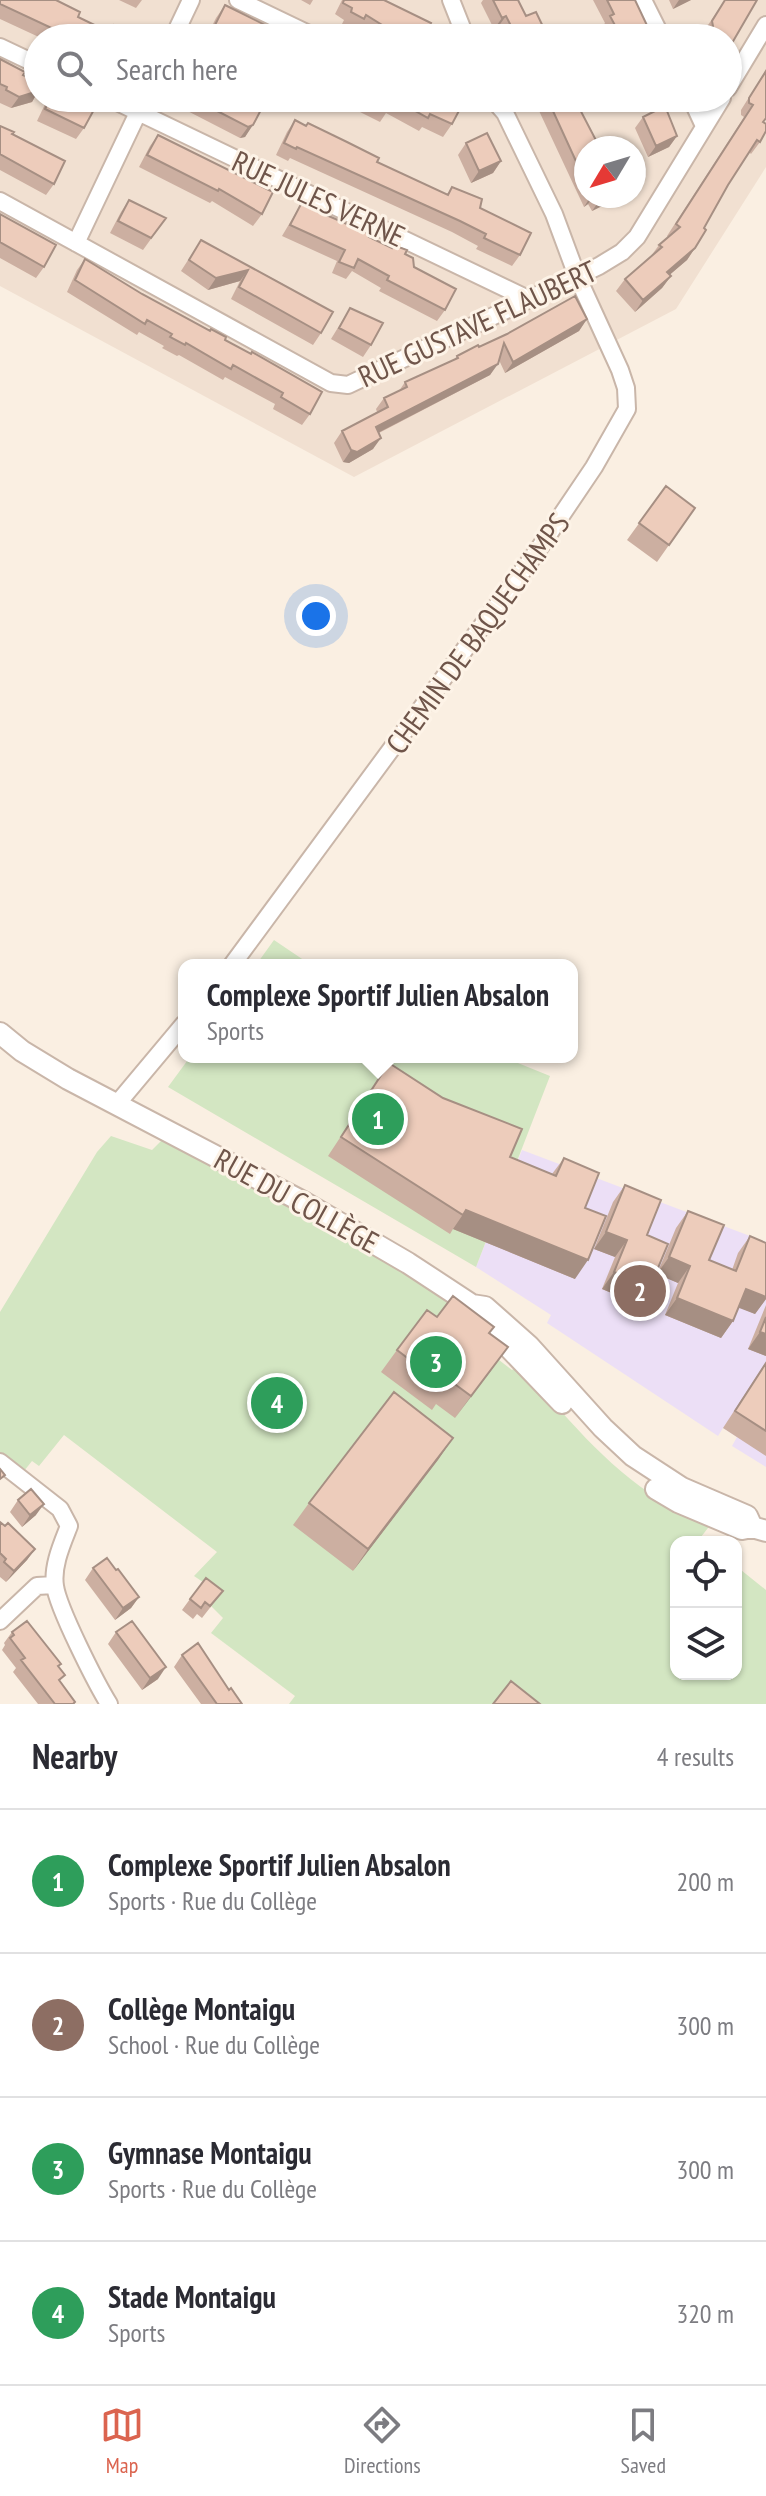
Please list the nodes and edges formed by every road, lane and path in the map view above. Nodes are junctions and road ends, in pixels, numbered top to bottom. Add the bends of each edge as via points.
1 (191, 0) edge
2 (238, 0) edge
3 (451, 0) edge
4 (643, 0) edge
5 (180, 24) edge
6 (288, 24) edge
7 (460, 24) edge
8 (655, 24) edge
9 (766, 25) edge
10 (0, 47) edge
11 (24, 58) edge
12 (742, 65) edge
13 (138, 112) edge
14 (155, 112) edge
15 (504, 112) edge
16 (698, 112) edge
17 (713, 112) edge
18 (704, 126) junction
19 (0, 201) edge
20 (76, 243) junction
21 (577, 276) junction
22 (528, 299) junction
23 (236, 959) edge
24 (178, 1031) edge
25 (0, 1033) edge
26 (117, 1104) junction
27 (0, 1462) edge
28 (759, 1529) edge
29 (54, 1585) junction
30 (0, 1621) edge
31 (109, 1704) edge

1 - 5 street
2 - 6 street
3 - 7 street
4 - 8 street
9 - 12 street
10 - 11 street
13 - 20 street
14 - 22 street, RUE JULES VERNE
15 - 21 street, CHEMIN DE BAQUECHAMPS via 549,201
16 - 18 street
17 - 18 street, RUE GUSTAVE FLAUBERT
18 - 21 street, RUE GUSTAVE FLAUBERT via 637,237 613,258
19 - 20 street, RUE GUSTAVE FLAUBERT
20 - 22 street, RUE GUSTAVE FLAUBERT via 341,386
21 - 22 street, RUE GUSTAVE FLAUBERT
21 - 23 street, CHEMIN DE BAQUECHAMPS via 626,388 624,418 538,550
24 - 26 street
25 - 26 street, RUE DU COLLÈGE via 38,1062
26 - 28 street, RUE DU COLLÈGE via 305,1203 472,1305 485,1307 526,1342 633,1456 682,1488 747,1516
27 - 29 street via 60,1509 69,1526 58,1552
29 - 30 street via 37,1586
29 - 31 street

